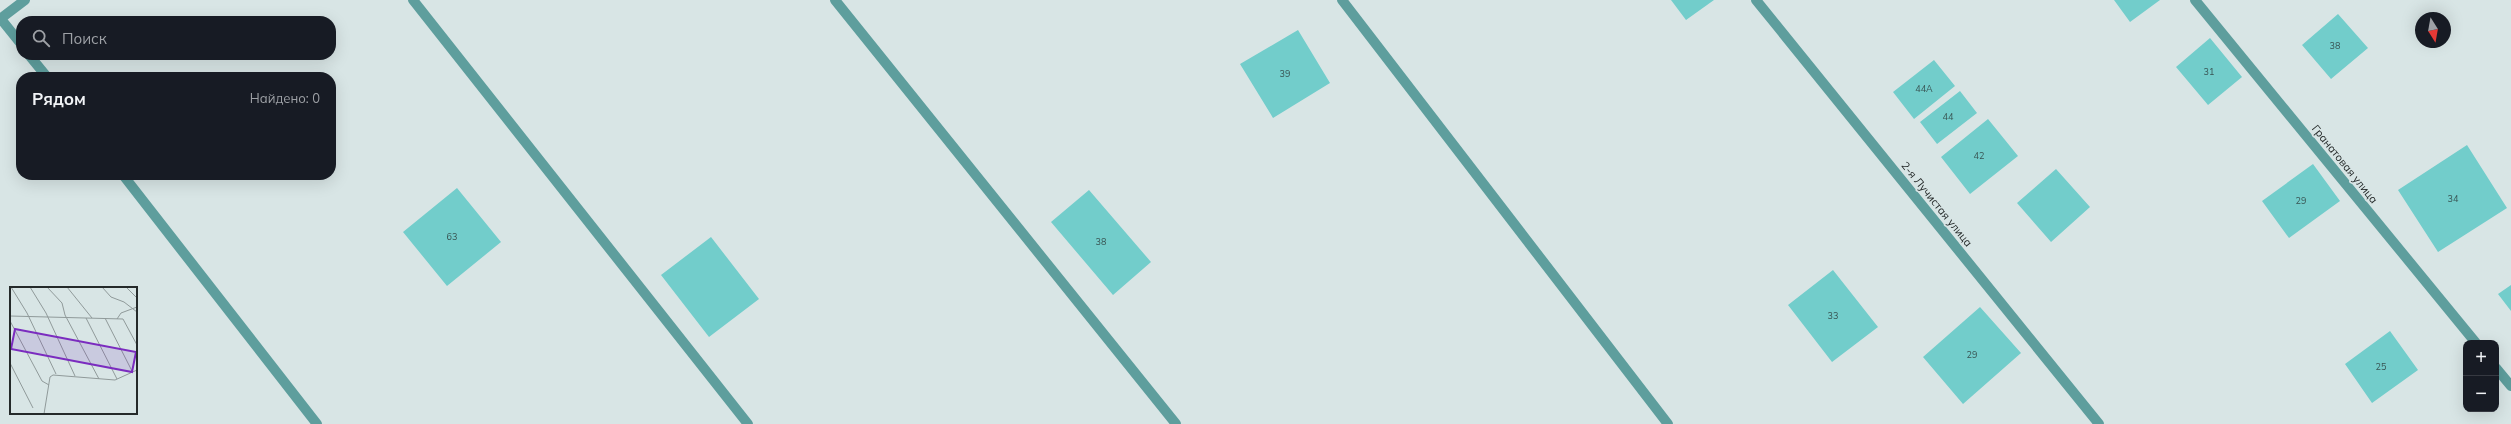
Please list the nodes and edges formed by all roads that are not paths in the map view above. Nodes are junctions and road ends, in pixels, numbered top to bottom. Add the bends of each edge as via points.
1 (25, 0) edge
2 (413, 0) edge
3 (835, 0) edge
4 (1342, 0) edge
5 (1756, 0) edge
6 (2195, 0) edge
7 (1, 19) edge
8 (16, 38) edge
9 (34, 60) edge
10 (43, 72) edge
11 (127, 180) edge
12 (2474, 340) edge
13 (2499, 372) edge
14 (2511, 386) edge
15 (317, 424) edge
16 (748, 424) edge
17 (1176, 424) edge
18 (1668, 424) edge
19 (2099, 424) edge

1 - 7 street
2 - 16 street
3 - 17 street
4 - 18 street
5 - 19 street, 2-я Лучистая улица
6 - 12 street, Гранатовая улица
7 - 8 street
9 - 10 street
11 - 15 street
13 - 14 street

